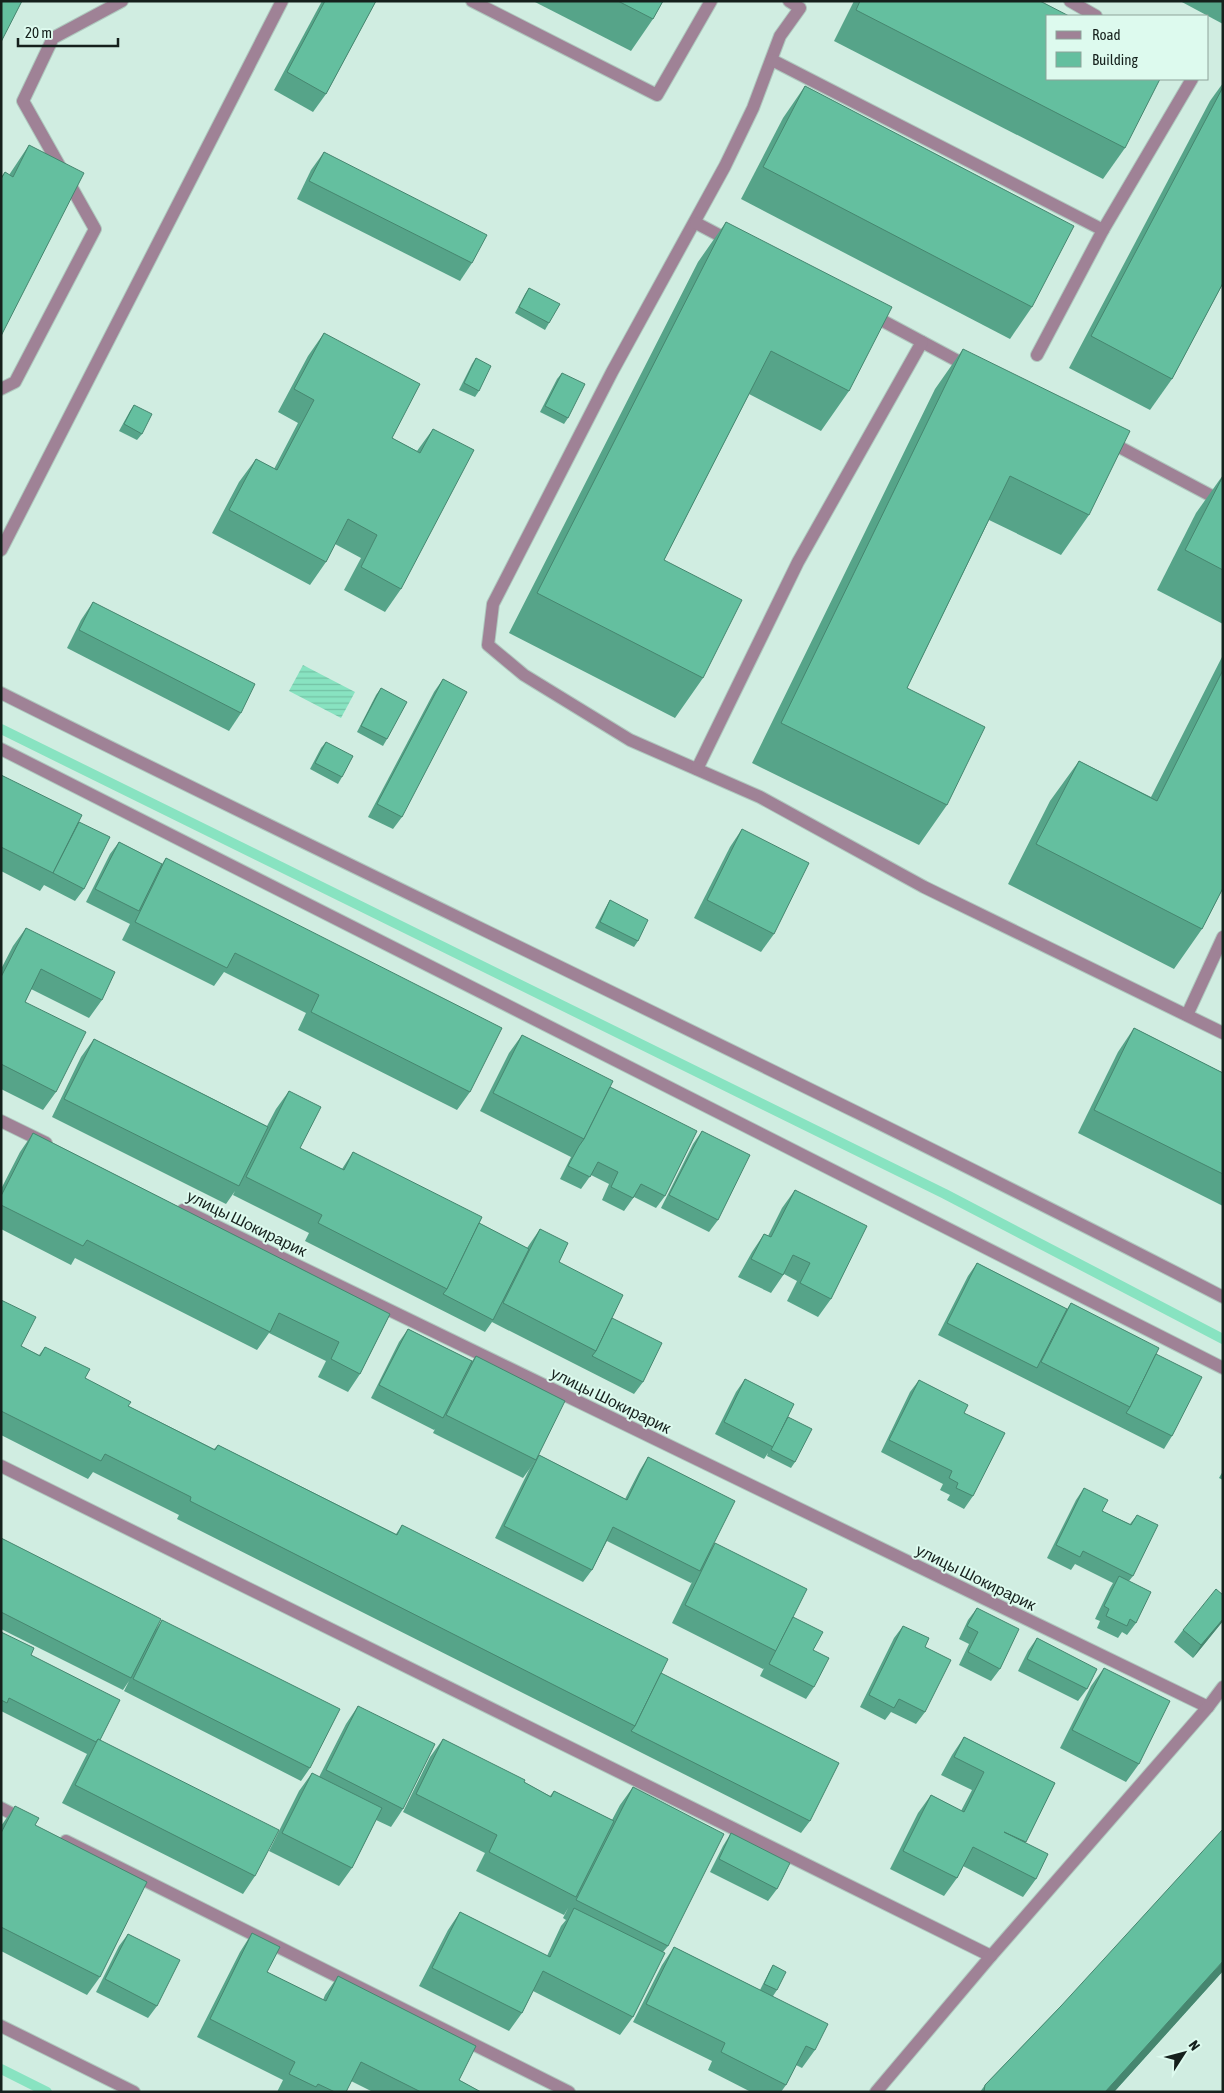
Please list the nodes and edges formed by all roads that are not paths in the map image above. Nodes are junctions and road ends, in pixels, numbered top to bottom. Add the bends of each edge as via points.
1 (122, 1) edge
2 (282, 1) edge
3 (472, 1) edge
4 (711, 1) edge
5 (1070, 1) edge
6 (798, 3) edge
7 (1094, 15) edge
8 (772, 60) junction
9 (1191, 80) edge
10 (696, 223) junction
11 (1103, 230) junction
12 (739, 246) edge
13 (861, 310) edge
14 (922, 342) junction
15 (1037, 355) dead end
16 (983, 374) edge
17 (1, 389) edge
18 (1095, 434) edge
19 (1223, 502) edge
20 (1, 550) edge
21 (1, 693) edge
22 (1, 749) edge
23 (697, 769) junction
24 (1223, 937) edge
25 (1187, 1015) junction
26 (1223, 1033) edge
27 (1, 1121) edge
28 (55, 1147) edge
29 (171, 1204) edge
30 (1223, 1297) edge
31 (1223, 1368) edge
32 (1, 1466) edge
33 (1223, 1687) edge
34 (1208, 1707) junction
35 (1, 1808) edge
36 (37, 1826) edge
37 (54, 1835) edge
38 (991, 1956) junction
39 (1, 2026) edge
40 (134, 2092) edge
41 (569, 2092) edge
42 (876, 2092) edge

1 - 17 street via 53,38 24,101 95,229 15,382
2 - 20 street
3 - 4 street via 658,95
5 - 7 street
6 - 8 street via 780,36
8 - 10 street via 754,108
8 - 11 street
9 - 11 street
10 - 12 street
10 - 23 street via 612,372 493,604 488,645 524,675 630,740
11 - 15 street
13 - 14 street
14 - 16 street
14 - 23 street via 798,562
18 - 19 street
21 - 30 street via 1045,1205
22 - 31 street
23 - 25 street via 760,797 924,887
24 - 25 street
25 - 26 street
27 - 28 street
29 - 34 street, улицы Шокирарик
32 - 38 street
33 - 34 street
34 - 38 street
35 - 36 street
37 - 41 street
38 - 42 street
39 - 40 street

